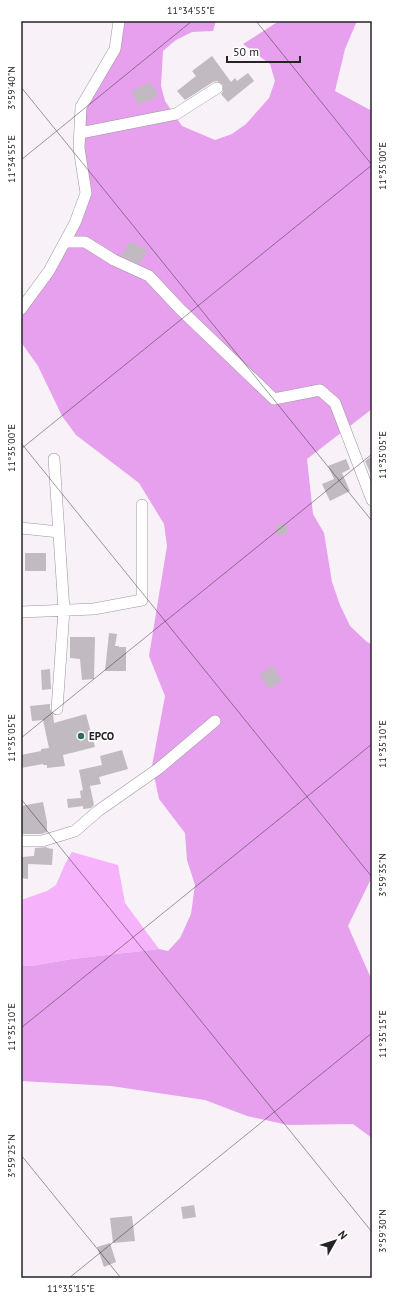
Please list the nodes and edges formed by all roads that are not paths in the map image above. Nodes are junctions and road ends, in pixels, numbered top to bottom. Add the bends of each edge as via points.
1 (119, 21) edge
2 (217, 88) dead end
3 (80, 133) junction
4 (65, 242) junction
5 (21, 309) edge
6 (54, 459) dead end
7 (372, 500) edge
8 (142, 505) dead end
9 (21, 528) edge
10 (59, 532) junction
11 (64, 610) junction
12 (21, 612) edge
13 (57, 709) dead end
14 (215, 721) dead end
15 (21, 841) edge

1 - 3 street via 115,49 81,107
2 - 3 street via 176,114
3 - 4 street via 79,148 86,193
4 - 5 street via 49,271
4 - 7 street via 85,242 114,260 149,276 274,399 320,390 335,402
6 - 10 street
8 - 11 street via 142,600 94,609
9 - 10 street
10 - 11 street
11 - 12 street
11 - 13 street
14 - 15 street via 158,769 98,810 76,831 42,841

